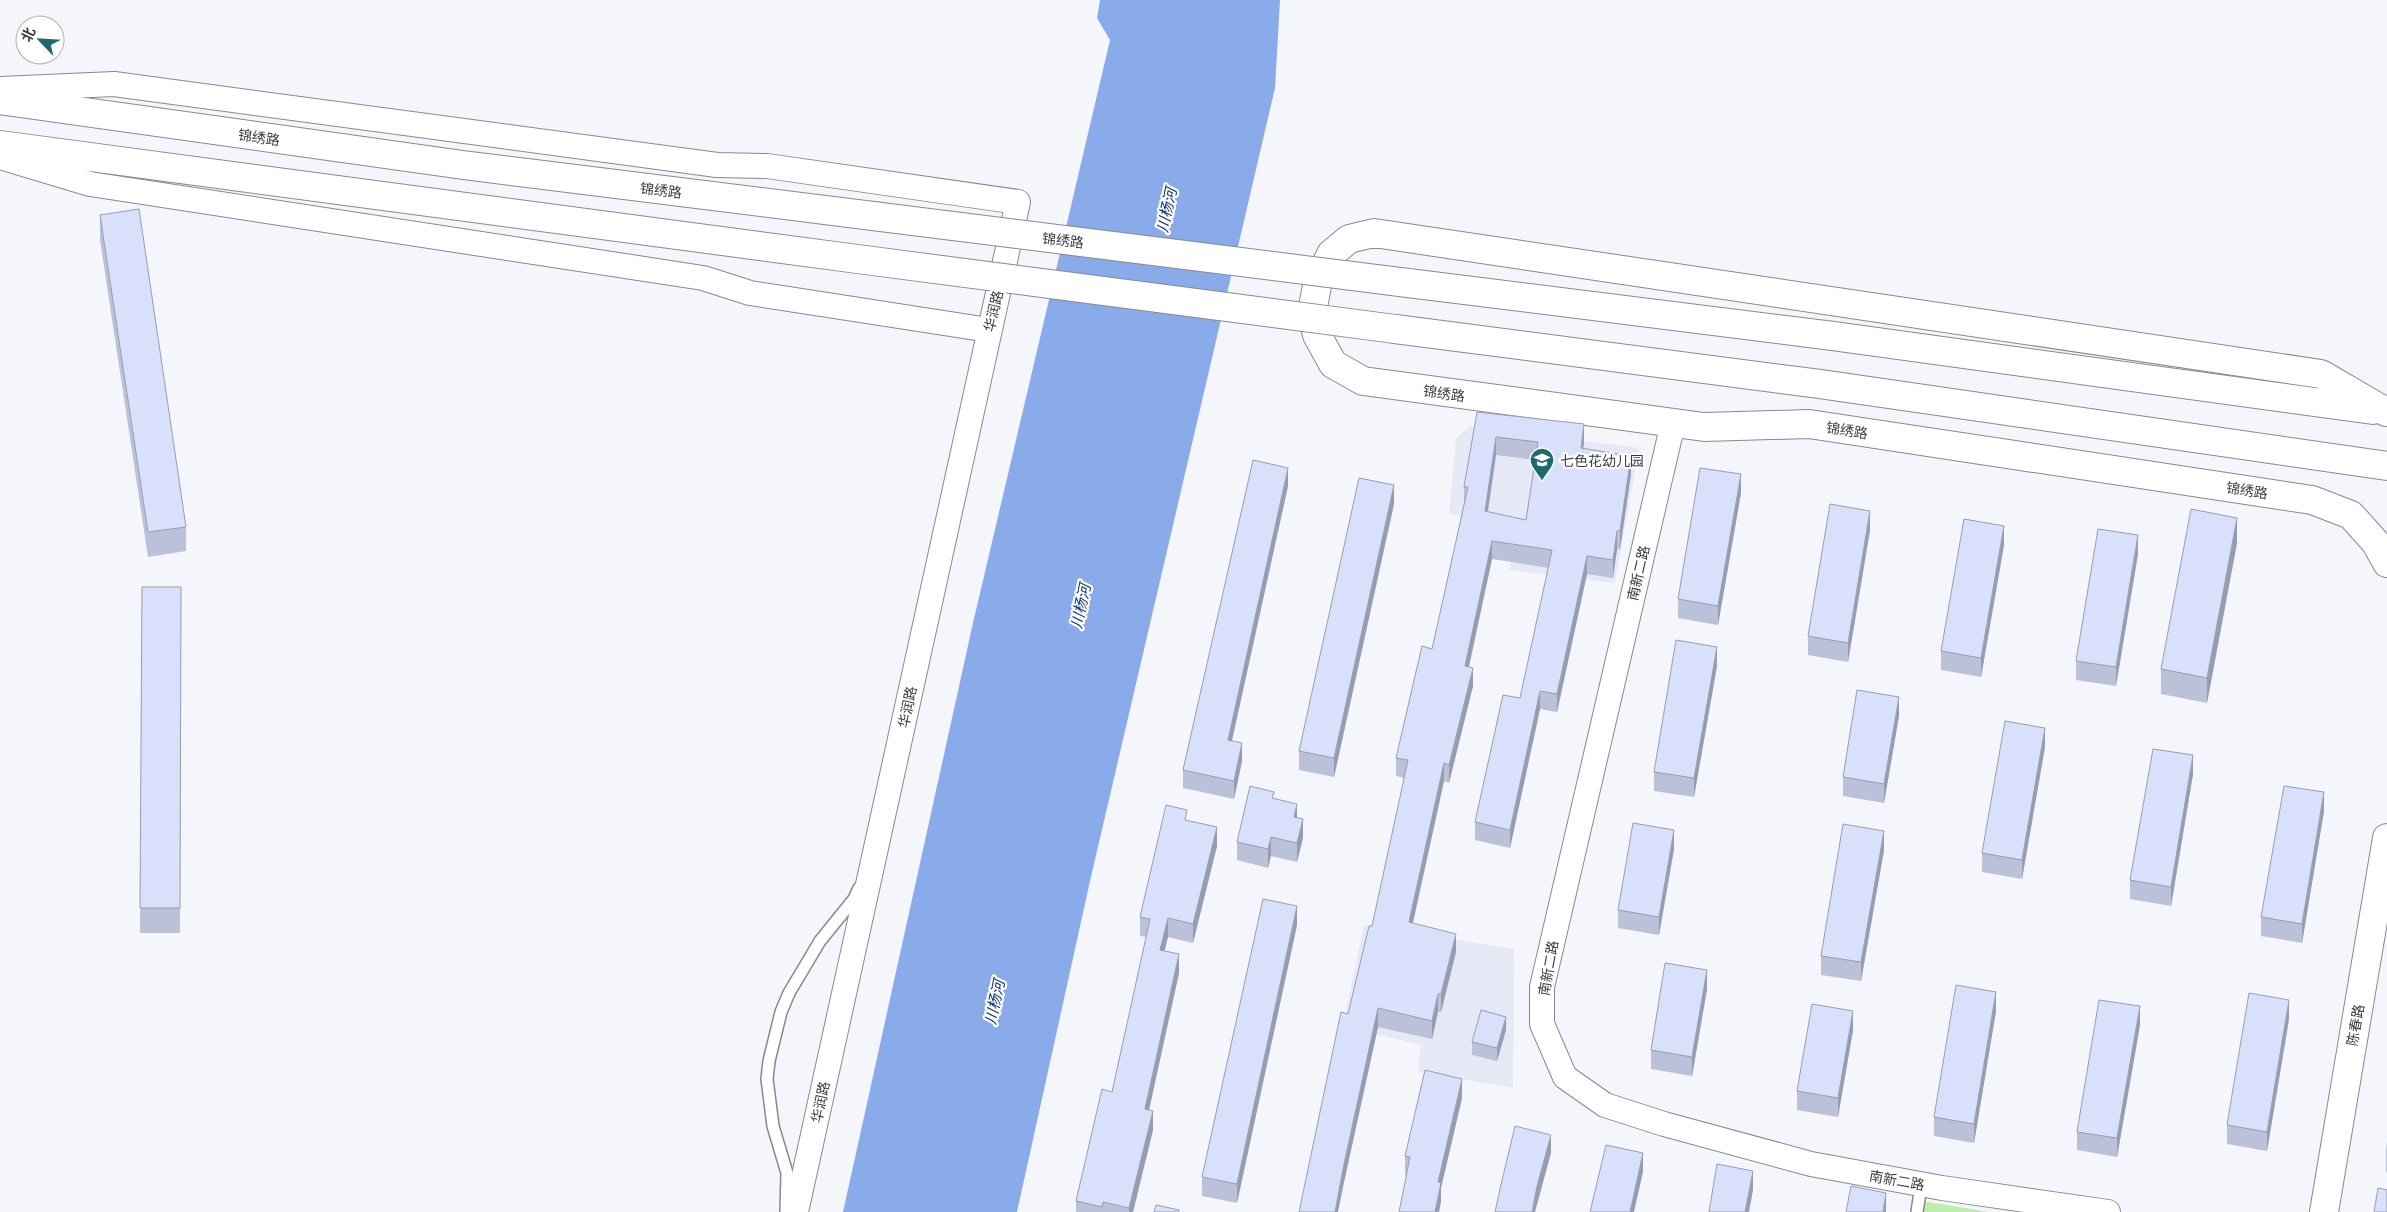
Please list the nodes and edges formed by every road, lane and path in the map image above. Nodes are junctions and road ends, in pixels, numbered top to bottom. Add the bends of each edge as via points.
1 (0, 89) edge
2 (0, 100) edge
3 (0, 146) edge
4 (0, 157) edge
5 (989, 330) junction
6 (2386, 412) edge
7 (1673, 423) junction
8 (2387, 466) edge
9 (2387, 563) edge
10 (2387, 838) edge
11 (873, 862) junction
12 (1921, 1185) junction
13 (786, 1212) edge
14 (796, 1212) edge
15 (1917, 1212) edge
16 (2108, 1212) edge
17 (2324, 1212) edge

1 - 5 street, 华润路 via 114,84 717,165 767,166 1018,202
2 - 6 main road, 锦绣路, bridge via 463,165 1843,337
3 - 8 main road, bridge via 1820,384
4 - 5 street via 90,184 703,278 750,293
5 - 11 street, 华润路
6 - 7 main road, 锦绣路 via 2321,374 1374,233 1350,239 1332,254 1318,280 1312,312 1317,335 1333,364 1363,381
7 - 9 main road, 锦绣路 via 1704,427 1809,424 2312,500 2351,515 2376,543
7 - 12 street, 南新二路 via 1542,987 1542,1024 1565,1077 1605,1105 1811,1164
10 - 17 main road, 陈春路
11 - 13 lane via 854,899 820,941 781,1012 767,1079 772,1126 787,1173
11 - 14 street, 华润路
12 - 15 lane
12 - 16 street, 南新二路

